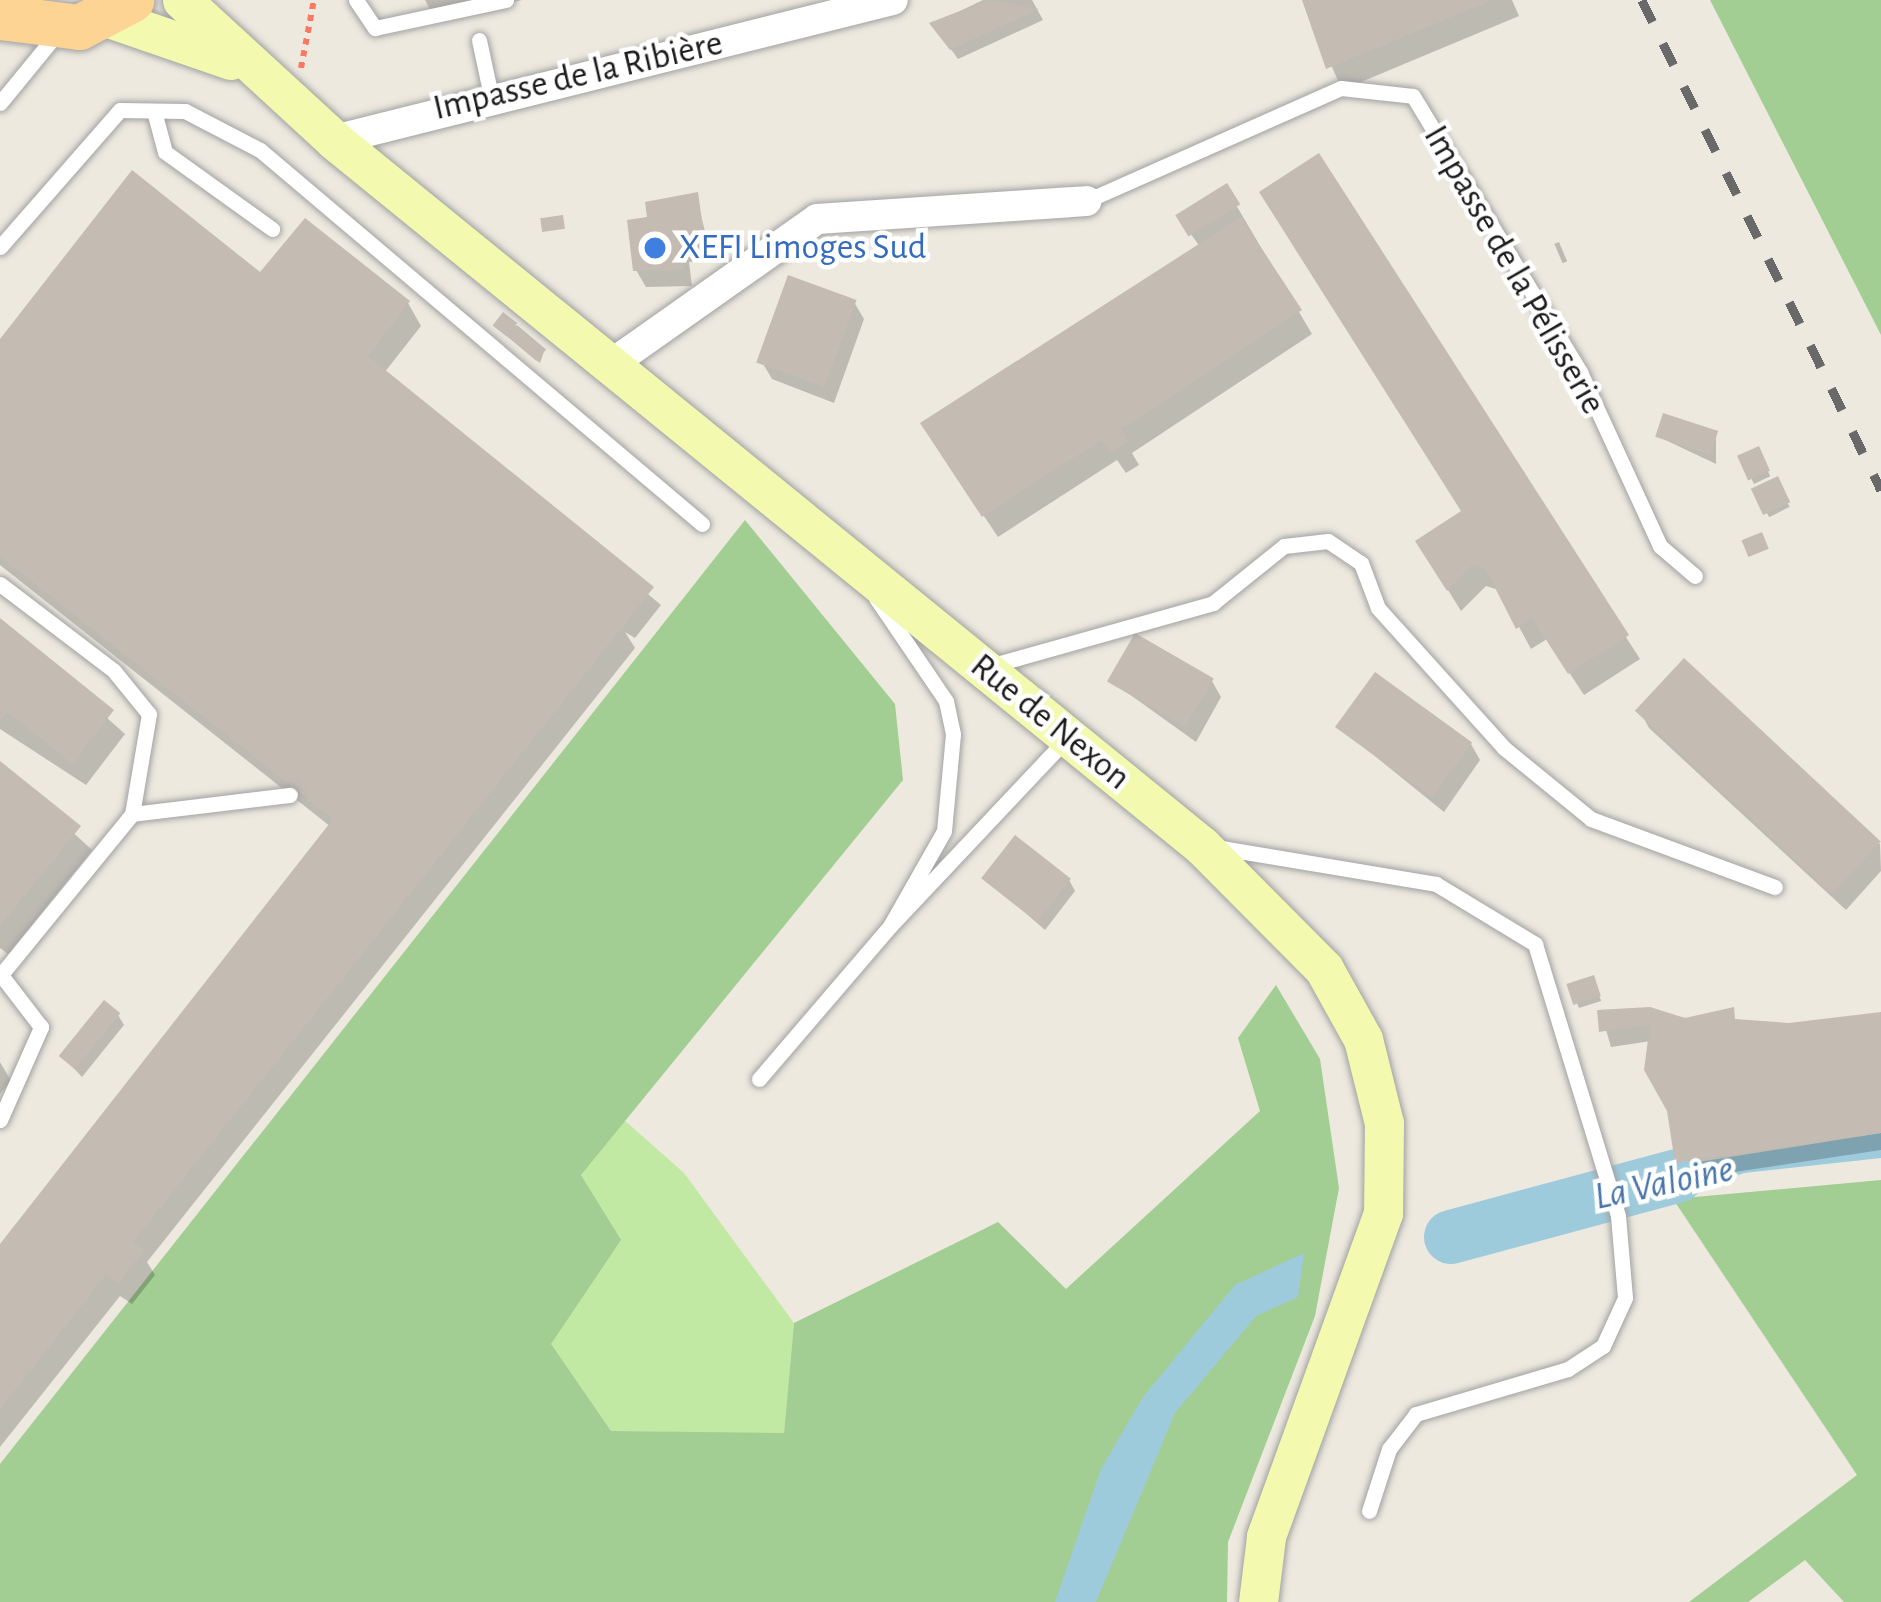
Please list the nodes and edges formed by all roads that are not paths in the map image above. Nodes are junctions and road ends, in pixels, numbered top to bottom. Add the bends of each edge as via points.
1 (182, 0) edge
2 (356, 0) edge
3 (506, 0) edge
4 (893, 0) edge
5 (118, 9) edge
6 (0, 16) edge
7 (61, 29) junction
8 (479, 40) dead end
9 (247, 67) junction
10 (491, 96) junction
11 (0, 104) edge
12 (154, 111) junction
13 (334, 140) junction
14 (1086, 201) joint
15 (272, 230) dead end
16 (0, 247) edge
17 (610, 365) junction
18 (702, 524) dead end
19 (851, 561) junction
20 (1695, 576) dead end
21 (0, 584) edge
22 (983, 668) junction
23 (1068, 737) junction
24 (290, 795) dead end
25 (132, 814) junction
26 (1202, 846) junction
27 (1775, 887) dead end
28 (890, 926) junction
29 (3, 978) edge
30 (759, 1079) dead end
31 (0, 1120) edge
32 (1370, 1511) dead end
33 (1258, 1602) edge

1 - 9 main road, Rue de Nexon
2 - 3 lane via 374,28
4 - 10 street, Impasse de la Ribière
5 - 7 main road
5 - 9 main road, Rue de Nexon
6 - 7 main road
7 - 11 lane
8 - 10 lane
9 - 13 main road, Rue de Nexon
10 - 13 street, Impasse de la Ribière
12 - 15 lane via 165,152
12 - 16 lane via 120,110
12 - 18 lane via 185,111 260,150
13 - 17 main road, Rue de Nexon
14 - 17 street, Impasse de la Pélisserie via 817,219
14 - 20 lane, Impasse de la Pélisserie via 1341,88 1413,96 1580,372 1660,546
17 - 19 main road, Rue de Nexon
19 - 22 main road, Rue de Nexon
19 - 28 lane via 946,701 953,734 944,831
21 - 25 lane via 114,671 149,714
22 - 23 main road, Rue de Nexon
22 - 27 lane via 1214,603 1284,546 1328,541 1361,562 1378,608 1504,748 1591,819
23 - 26 main road, Rue de Nexon
23 - 28 lane
24 - 25 lane
25 - 29 lane
26 - 32 lane via 1436,884 1535,944 1618,1216 1625,1298 1603,1346 1568,1369 1416,1414 1389,1449
26 - 33 main road, Rue de Nexon via 1324,969 1363,1039 1384,1123 1383,1214 1363,1289 1282,1490
28 - 30 lane
29 - 31 lane via 41,1027

